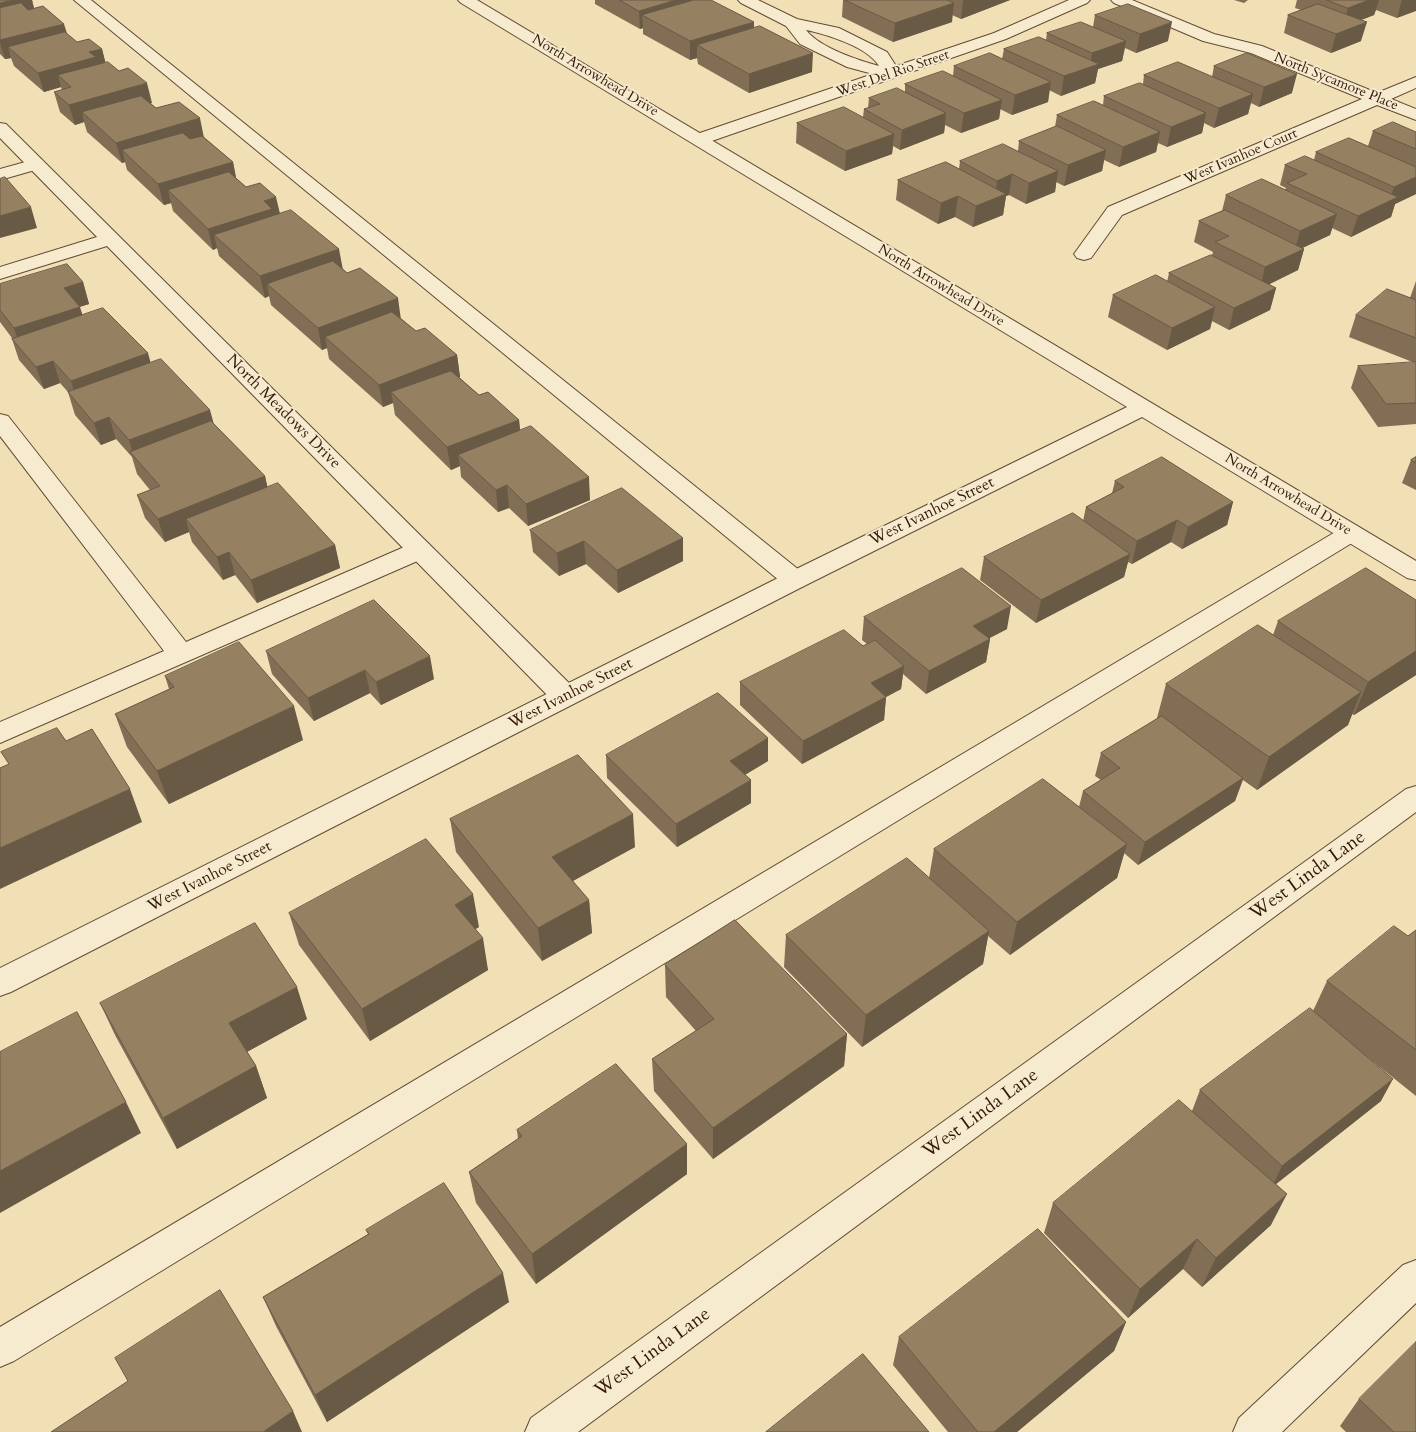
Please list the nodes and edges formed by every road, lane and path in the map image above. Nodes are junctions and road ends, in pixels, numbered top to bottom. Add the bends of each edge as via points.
1 (82, 0) edge
2 (466, 0) edge
3 (746, 0) edge
4 (1082, 0) edge
5 (1119, 0) edge
6 (1223, 25) dead end
7 (1256, 49) junction
8 (892, 74) junction
9 (1416, 82) edge
10 (1378, 99) junction
11 (1416, 115) edge
12 (0, 128) edge
13 (700, 139) junction
14 (36, 164) junction
15 (0, 175) edge
16 (110, 239) junction
17 (1084, 254) dead end
18 (0, 274) edge
19 (1143, 408) junction
20 (0, 421) edge
21 (1351, 533) junction
22 (420, 550) junction
23 (1416, 572) edge
24 (795, 580) junction
25 (181, 654) junction
26 (566, 696) junction
27 (0, 733) edge
28 (1416, 797) edge
29 (0, 983) edge
30 (1416, 1278) edge
31 (0, 1348) edge
32 (545, 1432) edge
33 (1253, 1432) edge

1 - 24 street
2 - 13 street, North Arrowhead Drive
3 - 8 street via 792,23 806,41 853,64
4 - 8 street, West Del Rio Street via 1000,36
5 - 7 street, North Sycamore Place via 1209,38
6 - 7 street, North Sycamore Place
7 - 10 street, North Sycamore Place
8 - 13 street, West Del Rio Street
9 - 10 street, West Ivanhoe Court
10 - 11 street, North Sycamore Place
10 - 17 street, West Ivanhoe Court via 1115,211
12 - 14 street, North Meadows Drive
13 - 19 street, North Arrowhead Drive
14 - 15 street
14 - 16 street, North Meadows Drive
16 - 18 street
16 - 22 street, North Meadows Drive
19 - 21 street, North Arrowhead Drive
19 - 24 street, West Ivanhoe Street
20 - 25 street
21 - 23 street, North Arrowhead Drive
21 - 31 street
22 - 25 street
22 - 26 street, North Meadows Drive
24 - 26 street, West Ivanhoe Street
25 - 27 street
26 - 29 street, West Ivanhoe Street
28 - 32 street, West Linda Lane
30 - 33 street

